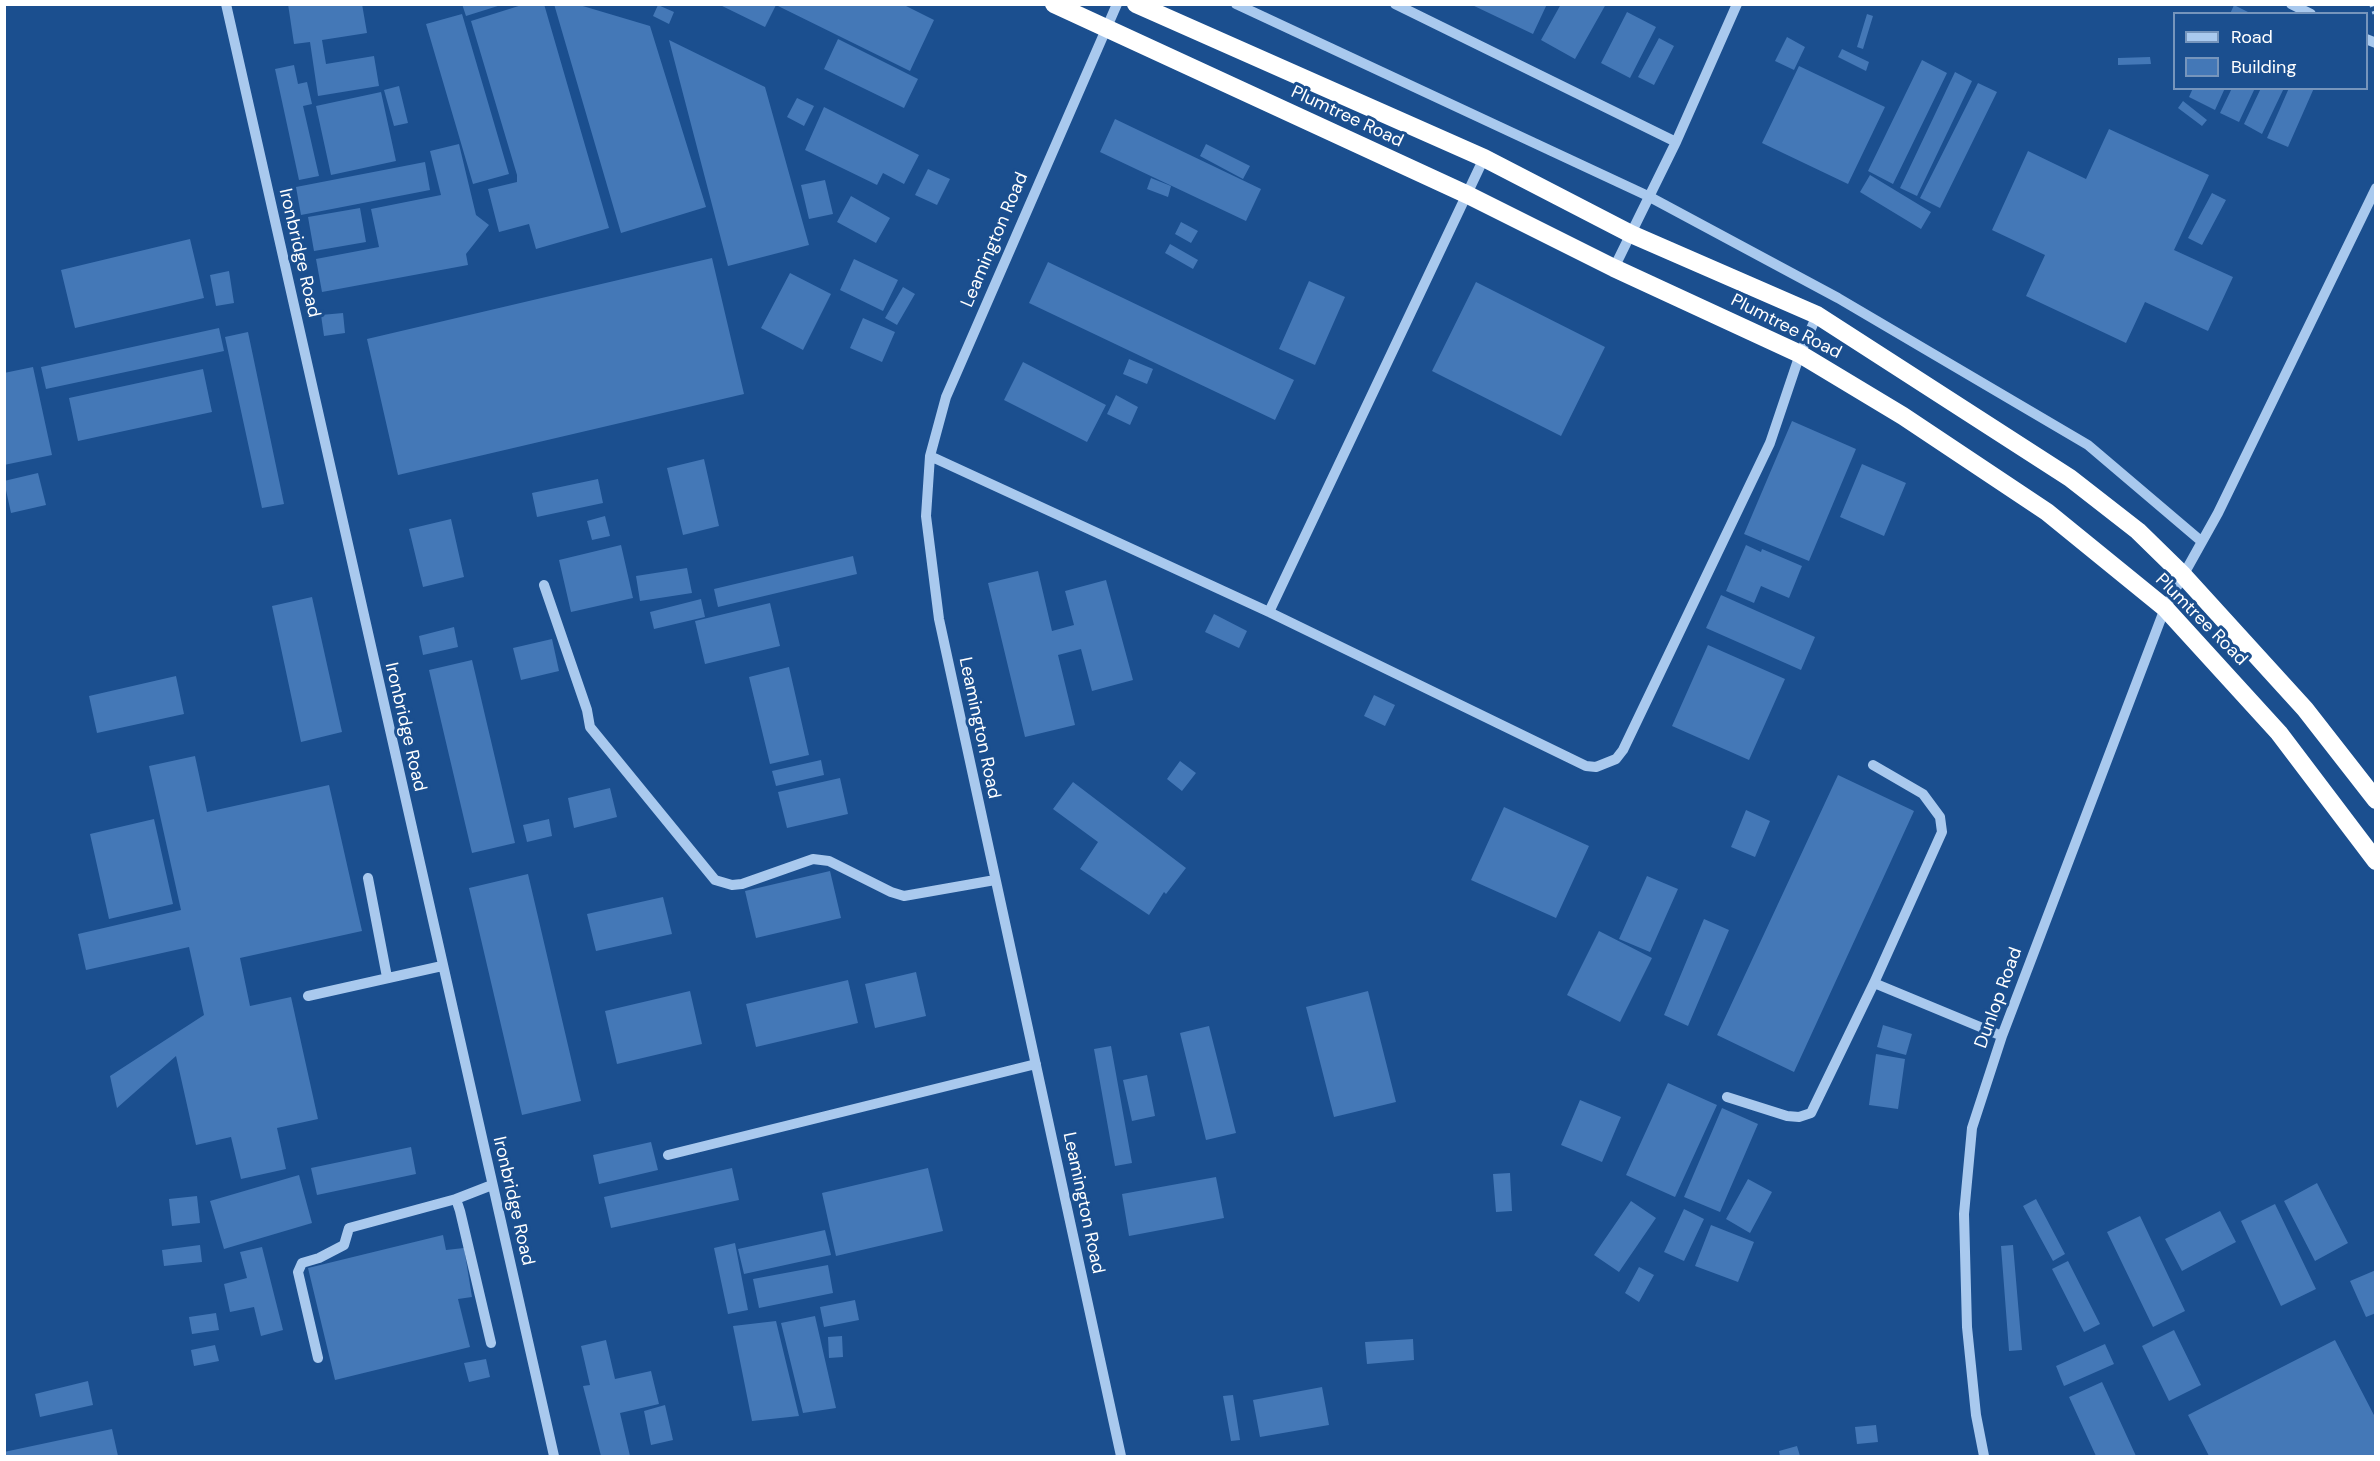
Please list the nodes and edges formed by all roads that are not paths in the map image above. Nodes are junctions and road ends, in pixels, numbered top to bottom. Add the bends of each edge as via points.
1 (226, 4) edge
2 (1054, 4) edge
3 (1117, 4) edge
4 (1136, 4) edge
5 (1236, 4) edge
6 (1395, 4) edge
7 (1737, 4) edge
8 (2291, 4) edge
9 (2307, 12) edge
10 (1105, 29) junction
11 (1676, 142) junction
12 (1484, 158) junction
13 (2376, 188) edge
14 (1468, 195) junction
15 (1648, 196) junction
16 (1631, 234) junction
17 (1614, 268) junction
18 (1817, 315) junction
19 (1800, 354) junction
20 (930, 456) junction
21 (2202, 541) junction
22 (2183, 575) junction
23 (544, 585) dead end
24 (2165, 608) junction
25 (1269, 612) junction
26 (1873, 765) dead end
27 (2376, 800) edge
28 (2376, 861) edge
29 (368, 878) dead end
30 (995, 880) junction
31 (442, 966) junction
32 (387, 977) junction
33 (1874, 982) junction
34 (308, 996) dead end
35 (2002, 1036) junction
36 (1036, 1064) junction
37 (1727, 1097) dead end
38 (668, 1155) dead end
39 (492, 1185) junction
40 (456, 1199) junction
41 (491, 1343) dead end
42 (318, 1358) dead end
43 (554, 1456) edge
44 (1121, 1456) edge
45 (1984, 1456) edge

1 - 31 street, Ironbridge Road
2 - 10 highway, Plumtree Road
3 - 10 street, Leamington Road
4 - 12 highway, Plumtree Road
5 - 15 street
6 - 11 street
7 - 11 street
8 - 9 street
10 - 14 highway, Plumtree Road
10 - 20 street, Leamington Road via 946,397
11 - 15 street
12 - 14 street
12 - 16 highway, Plumtree Road
13 - 21 street, Dunlop Road
14 - 17 highway, Plumtree Road
14 - 25 street
15 - 16 street
15 - 21 street via 1838,298 2088,445
16 - 17 street
16 - 18 highway, Plumtree Road
17 - 19 highway, Plumtree Road
18 - 19 street
18 - 22 highway, Plumtree Road via 2070,478 2138,531
19 - 24 highway, Plumtree Road via 2047,512
19 - 25 street via 1770,443 1623,750 1606,764 1586,766
20 - 25 street
20 - 30 street, Leamington Road via 926,516 939,619
21 - 22 street, Dunlop Road
22 - 24 street, Dunlop Road
22 - 27 highway, Plumtree Road via 2305,709
23 - 30 street via 590,727 714,880 742,884 813,859 829,861 904,896
24 - 28 highway, Plumtree Road via 2279,733
24 - 35 street, Dunlop Road
26 - 33 street via 1923,795 1940,817 1942,832
29 - 32 street
30 - 36 street, Leamington Road
31 - 32 street
31 - 39 street, Ironbridge Road
32 - 34 street
33 - 35 street
33 - 37 street via 1811,1113 1787,1116
35 - 45 street, Dunlop Road via 1972,1128 1964,1214 1967,1327
36 - 38 street
36 - 44 street, Leamington Road
39 - 40 street
39 - 43 street, Ironbridge Road
40 - 41 street
40 - 42 street via 349,1227 344,1245 302,1263 298,1272

